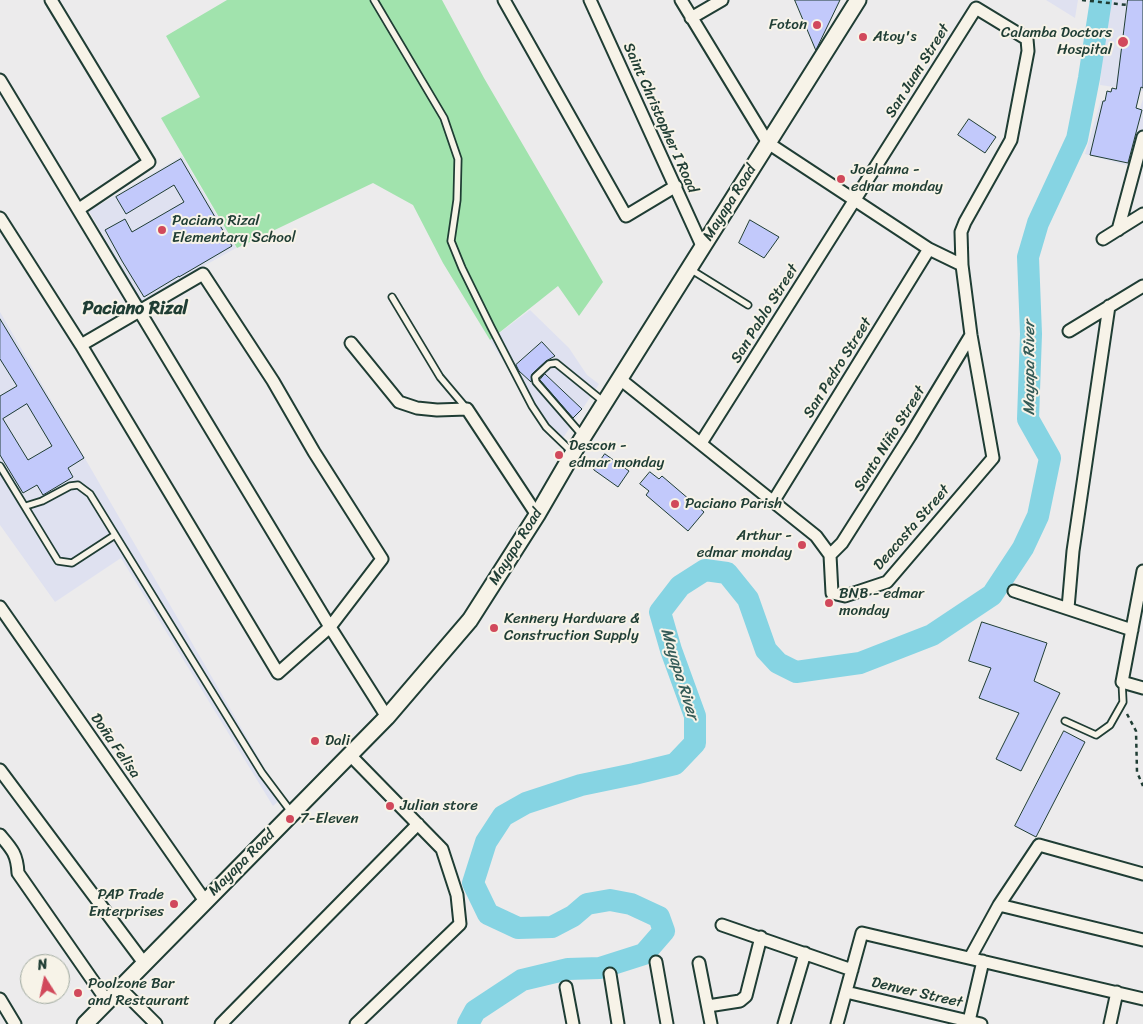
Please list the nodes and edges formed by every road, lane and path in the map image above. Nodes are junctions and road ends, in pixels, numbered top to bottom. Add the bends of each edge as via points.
1 (51, 0) edge
2 (374, 0) edge
3 (504, 0) edge
4 (590, 0) edge
5 (681, 0) edge
6 (722, 0) edge
7 (858, 0) edge
8 (1082, 0) edge
9 (1127, 6) dead end
10 (691, 18) junction
11 (0, 80) edge
12 (1143, 138) edge
13 (768, 143) junction
14 (676, 186) junction
15 (854, 201) junction
16 (79, 209) junction
17 (1143, 214) edge
18 (0, 218) edge
19 (1118, 230) junction
20 (1103, 239) dead end
21 (703, 248) junction
22 (929, 249) junction
23 (962, 265) junction
24 (690, 269) junction
25 (1143, 286) edge
26 (392, 297) dead end
27 (748, 305) dead end
28 (1109, 306) junction
29 (140, 311) junction
30 (1068, 331) dead end
31 (971, 335) junction
32 (351, 344) dead end
33 (81, 345) junction
34 (620, 379) junction
35 (605, 403) junction
36 (467, 409) junction
37 (583, 436) junction
38 (701, 443) junction
39 (573, 453) junction
40 (0, 466) edge
41 (773, 502) junction
42 (26, 506) junction
43 (537, 515) junction
44 (115, 535) junction
45 (830, 555) junction
46 (1143, 571) edge
47 (1014, 591) dead end
48 (0, 608) edge
49 (1068, 608) junction
50 (330, 628) junction
51 (1132, 630) junction
52 (1122, 682) junction
53 (1143, 688) edge
54 (1123, 702) junction
55 (387, 717) junction
56 (1065, 721) dead end
57 (350, 755) junction
58 (0, 770) edge
59 (1143, 786) edge
60 (292, 813) junction
61 (418, 824) junction
62 (0, 835) edge
63 (1143, 874) edge
64 (205, 901) junction
65 (999, 905) junction
66 (722, 925) dead end
67 (761, 937) junction
68 (1143, 940) edge
69 (805, 953) junction
70 (970, 958) junction
71 (984, 961) junction
72 (656, 962) dead end
73 (144, 963) junction
74 (700, 963) dead end
75 (852, 970) junction
76 (610, 974) dead end
77 (120, 988) junction
78 (566, 988) dead end
79 (846, 992) junction
80 (1117, 992) junction
81 (1143, 998) edge
82 (0, 999) edge
83 (107, 1001) junction
84 (708, 1006) junction
85 (969, 1021) junction
86 (15, 1024) edge
87 (85, 1024) edge
88 (156, 1024) edge
89 (221, 1024) edge
90 (356, 1024) edge
91 (573, 1024) edge
92 (618, 1024) edge
93 (667, 1024) edge
94 (711, 1024) edge
95 (784, 1024) edge
96 (837, 1024) edge
97 (981, 1024) edge
98 (1110, 1024) edge

1 - 16 street via 149,162
2 - 39 lane via 444,118 458,159 451,241 462,268 532,406 546,427
3 - 14 street via 626,216
4 - 14 street, Saint Christopher I Road
5 - 10 street
6 - 10 street
7 - 13 main road, Mayapa Road
8 - 9 path
10 - 13 street
11 - 16 street
12 - 19 street
13 - 15 street
13 - 21 main road, Mayapa Road
14 - 21 street, Saint Christopher I Road
15 - 22 street
15 - 23 street, San Juan Street via 976,8 1026,39 1028,51 1011,140 965,222
15 - 38 street, San Pablo Street
16 - 29 street
17 - 19 street
18 - 33 street
19 - 20 street
21 - 24 main road, Mayapa Road
22 - 23 street
22 - 41 street, San Pedro Street
23 - 31 street, Deacosta Street
24 - 27 lane
24 - 34 main road, Mayapa Road
25 - 28 street
26 - 36 lane via 440,377
28 - 30 street
28 - 49 street via 1072,551
29 - 33 street
29 - 50 street
29 - 50 street via 203,274 382,559
31 - 45 street, Santo Niño Street via 858,518
31 - 45 street, Deacosta Street via 993,458 887,582 845,596 832,593
32 - 36 street via 399,402 417,408
33 - 50 street via 278,674
34 - 35 main road, Mayapa Road
34 - 38 street
35 - 37 main road, Mayapa Road
35 - 37 lane via 556,363 549,364 535,377
36 - 43 street
37 - 39 main road, Mayapa Road
38 - 41 street
39 - 43 main road, Mayapa Road
40 - 42 lane
41 - 45 street via 816,536
42 - 44 lane via 78,485 90,494
42 - 44 lane via 58,561 72,563
43 - 55 main road, Mayapa Road via 470,620
44 - 60 lane via 262,773
46 - 51 street
47 - 49 street
48 - 64 street, Doña Felisa
49 - 51 street
50 - 55 street
51 - 52 street
52 - 53 street
52 - 54 lane
54 - 56 lane via 1110,725 1096,735
54 - 59 path via 1136,731 1137,772
55 - 57 main road, Mayapa Road
57 - 60 main road, Mayapa Road
57 - 61 street
58 - 73 street
60 - 64 main road, Mayapa Road
61 - 89 street
61 - 90 street via 442,849 457,896 460,924
62 - 83 street via 17,859 18,873
63 - 65 street via 1039,845
64 - 73 main road, Mayapa Road
65 - 68 street
65 - 70 street
66 - 67 street
67 - 69 street
67 - 84 street via 746,996 740,1002
69 - 75 street
69 - 95 street
70 - 71 street
70 - 75 street via 862,933
71 - 80 street
71 - 85 street
72 - 93 street
73 - 77 main road, Mayapa Road
74 - 84 street
75 - 79 street
76 - 92 street
77 - 83 main road, Mayapa Road
77 - 88 street
78 - 91 street
79 - 85 street, Denver Street
79 - 96 street
80 - 81 street
80 - 98 street
82 - 86 street
83 - 87 main road, Mayapa Road
84 - 94 street
85 - 97 street, Denver Street

